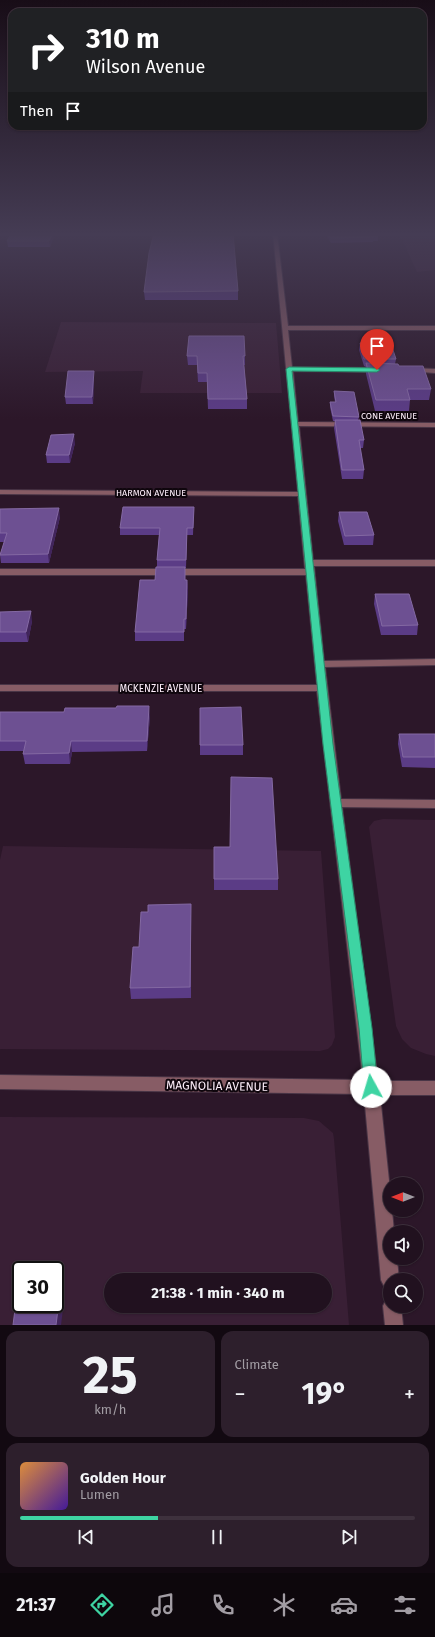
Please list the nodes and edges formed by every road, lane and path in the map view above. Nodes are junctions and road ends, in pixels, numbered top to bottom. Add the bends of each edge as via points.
1 (282, 295) edge
2 (285, 328) junction
3 (435, 328) edge
4 (289, 369) junction
5 (389, 370) edge
6 (404, 370) edge
7 (435, 370) edge
8 (294, 424) junction
9 (435, 425) edge
10 (0, 492) edge
11 (302, 494) junction
12 (435, 563) edge
13 (311, 567) junction
14 (0, 572) edge
15 (435, 662) edge
16 (320, 664) junction
17 (0, 688) edge
18 (322, 688) junction
19 (336, 803) junction
20 (435, 804) edge
21 (0, 1082) edge
22 (371, 1087) junction
23 (435, 1088) edge
24 (389, 1273) edge
25 (393, 1313) edge
26 (394, 1325) edge

1 - 2 street
2 - 3 street
2 - 4 street
4 - 5 street
4 - 8 street
6 - 7 street
8 - 9 street, CONE AVENUE
8 - 11 street
10 - 11 street, HARMON AVENUE
11 - 13 street
12 - 13 street
13 - 14 street
13 - 16 street
15 - 16 street
16 - 18 street
17 - 18 street, MCKENZIE AVENUE
18 - 19 street
19 - 20 street
19 - 22 street
21 - 22 street, MAGNOLIA AVENUE
22 - 23 street, MAGNOLIA AVENUE
22 - 24 street
25 - 26 street

